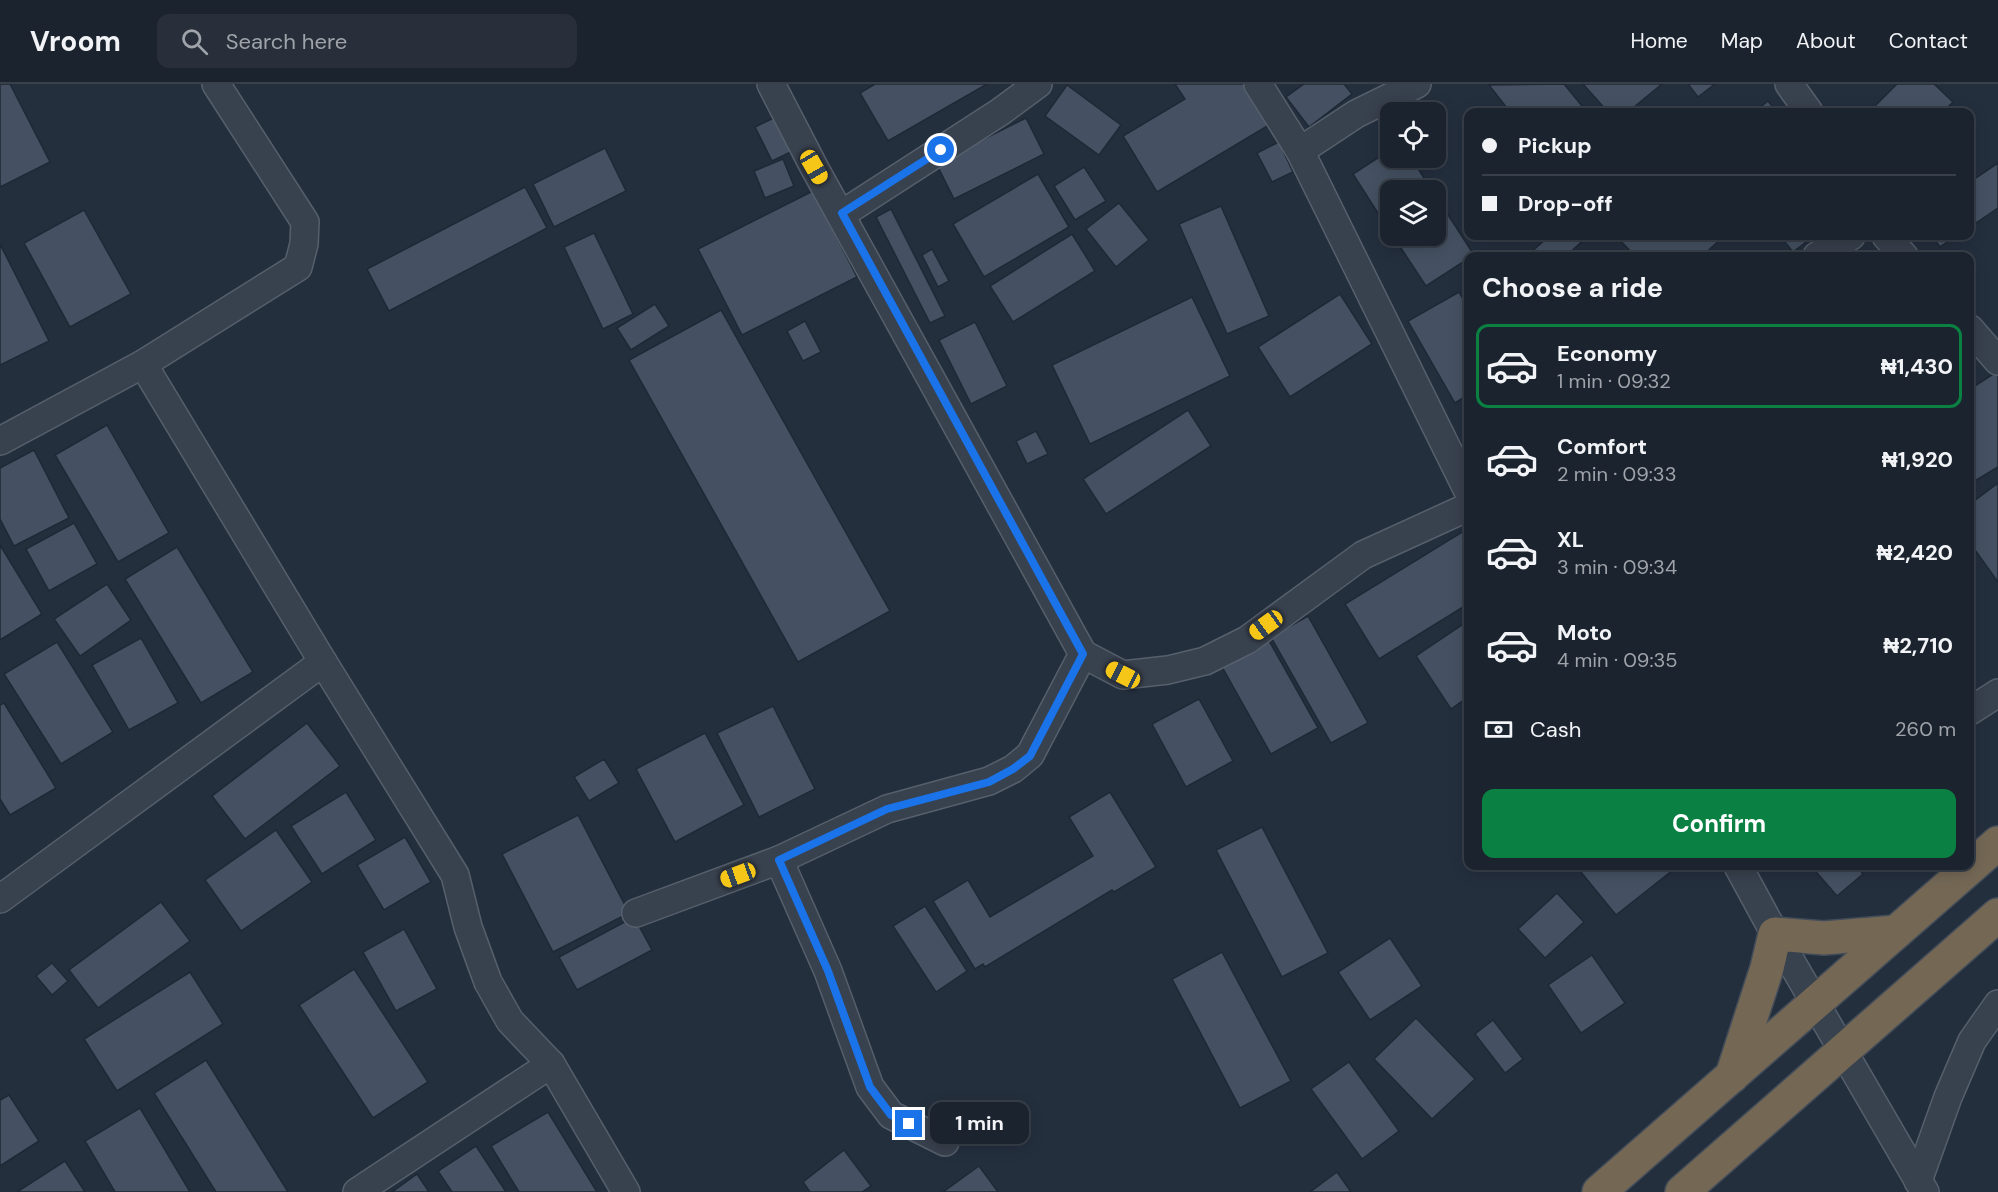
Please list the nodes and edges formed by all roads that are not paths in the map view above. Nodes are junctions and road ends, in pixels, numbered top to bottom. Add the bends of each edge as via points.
1 (216, 84) edge
2 (771, 84) edge
3 (1038, 84) edge
4 (1258, 84) edge
5 (1417, 84) edge
6 (1789, 84) edge
7 (1806, 108) edge
8 (1300, 151) junction
9 (842, 213) junction
10 (1844, 240) edge
11 (1890, 240) edge
12 (1824, 252) edge
13 (1901, 252) edge
14 (1974, 335) edge
15 (1998, 362) edge
16 (143, 364) junction
17 (0, 441) edge
18 (1464, 475) edge
19 (1464, 509) edge
20 (1083, 654) junction
21 (323, 662) junction
22 (1998, 693) edge
23 (1974, 708) edge
24 (1998, 843) edge
25 (779, 860) junction
26 (1974, 864) edge
27 (1740, 870) edge
28 (1967, 870) edge
29 (0, 898) edge
30 (636, 913) dead end
31 (1998, 915) edge
32 (1896, 933) junction
33 (1775, 934) junction
34 (1816, 1002) junction
35 (1998, 1004) edge
36 (1844, 1051) junction
37 (551, 1064) junction
38 (1732, 1076) junction
39 (945, 1142) dead end
40 (1922, 1186) edge
41 (357, 1192) edge
42 (626, 1192) edge
43 (1599, 1192) edge
44 (1682, 1192) edge

1 - 16 street via 305,222 304,244 298,267
2 - 9 street
3 - 9 street
4 - 8 street
5 - 8 street via 1356,114
6 - 7 street
8 - 18 street
9 - 20 street
10 - 12 street
11 - 13 street
14 - 15 street
16 - 17 street
16 - 21 street
19 - 20 street via 1363,555 1247,640 1206,661 1123,675
20 - 25 street via 1030,756 1013,769 989,782 887,809
21 - 29 street
21 - 37 street via 455,875 488,982 510,1020
22 - 23 street
24 - 26 highway
25 - 30 street
25 - 39 street via 828,971 870,1087 891,1115
27 - 33 street
28 - 32 highway
31 - 36 highway
32 - 33 highway via 1824,938
32 - 34 highway
33 - 34 street
33 - 38 highway
34 - 36 street
34 - 38 highway
35 - 40 street via 1972,1041 1948,1097
36 - 40 street
36 - 44 highway
37 - 41 street
37 - 42 street
38 - 43 highway

